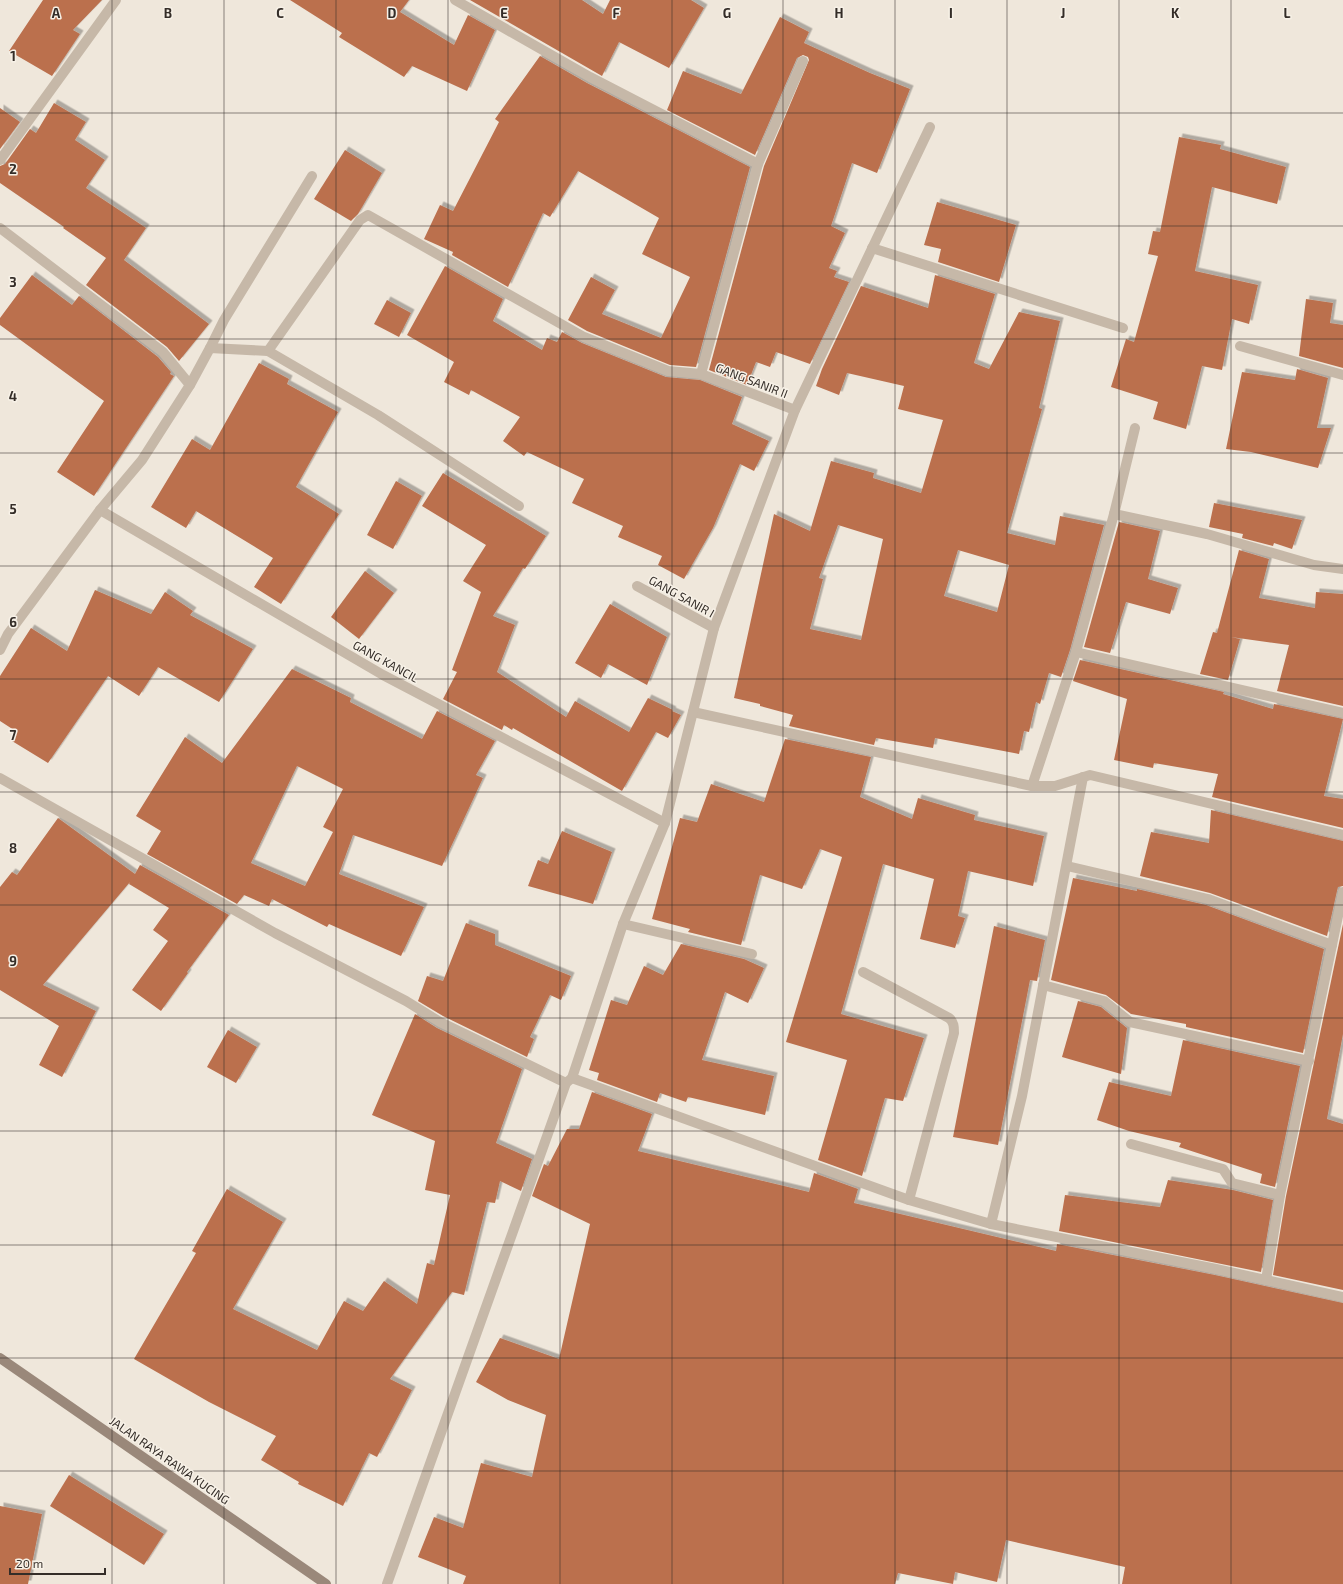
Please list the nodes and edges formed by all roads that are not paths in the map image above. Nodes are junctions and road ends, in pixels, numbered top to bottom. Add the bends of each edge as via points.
1 (116, 0) edge
2 (455, 0) edge
3 (803, 61) dead end
4 (930, 127) dead end
5 (0, 160) edge
6 (758, 164) junction
7 (312, 176) dead end
8 (0, 228) edge
9 (872, 248) junction
10 (1123, 328) dead end
11 (1240, 346) dead end
12 (210, 348) junction
13 (268, 351) junction
14 (700, 374) junction
15 (1343, 376) edge
16 (190, 385) junction
17 (795, 410) junction
18 (1135, 428) dead end
19 (520, 506) dead end
20 (100, 510) junction
21 (1114, 514) junction
22 (1343, 569) edge
23 (637, 586) dead end
24 (714, 628) junction
25 (4, 632) edge
26 (0, 650) edge
27 (1076, 652) junction
28 (693, 712) junction
29 (1343, 713) edge
30 (1082, 777) junction
31 (0, 778) edge
32 (1032, 786) junction
33 (665, 823) junction
34 (1343, 835) edge
35 (1067, 866) junction
36 (1343, 892) edge
37 (623, 924) junction
38 (1332, 945) junction
39 (752, 954) dead end
40 (863, 972) dead end
41 (1043, 986) junction
42 (1309, 1061) junction
43 (569, 1080) junction
44 (1131, 1144) dead end
45 (1280, 1195) junction
46 (909, 1200) junction
47 (992, 1224) junction
48 (1266, 1280) junction
49 (1343, 1297) edge
50 (0, 1358) edge
51 (326, 1584) edge
52 (387, 1584) edge

1 - 5 street
2 - 6 street via 590,77
3 - 6 street
4 - 9 street
6 - 14 street
7 - 12 street via 224,320
8 - 16 street via 163,352
9 - 10 street
9 - 17 street
11 - 15 street
12 - 13 street
12 - 16 street
13 - 14 street, GANG SANIR II via 360,220 368,215 584,337 668,371
13 - 19 street via 378,414
14 - 17 street, GANG SANIR II
16 - 20 street via 142,460
17 - 24 street
18 - 21 street
20 - 25 street
20 - 33 street, GANG KANCIL via 383,675
21 - 22 street via 1207,534 1314,565
21 - 27 street
23 - 24 street, GANG SANIR I
24 - 28 street
25 - 26 street
27 - 29 street
27 - 32 street
28 - 32 street
28 - 33 street
30 - 32 street via 1055,786
30 - 34 street via 1090,775
30 - 35 street
31 - 43 street via 275,933 406,1001 440,1022
33 - 37 street
35 - 38 street via 1208,899
35 - 41 street
36 - 38 street
37 - 39 street
37 - 43 street
38 - 42 street
40 - 46 street via 949,1018 954,1026
41 - 42 street via 1104,1001 1130,1022
41 - 47 street via 1022,1096
42 - 45 street
43 - 46 street
43 - 52 street
44 - 45 street via 1223,1169 1232,1183
45 - 48 street
46 - 47 street
47 - 48 street
48 - 49 street
50 - 51 street, JALAN RAYA RAWA KUCING

